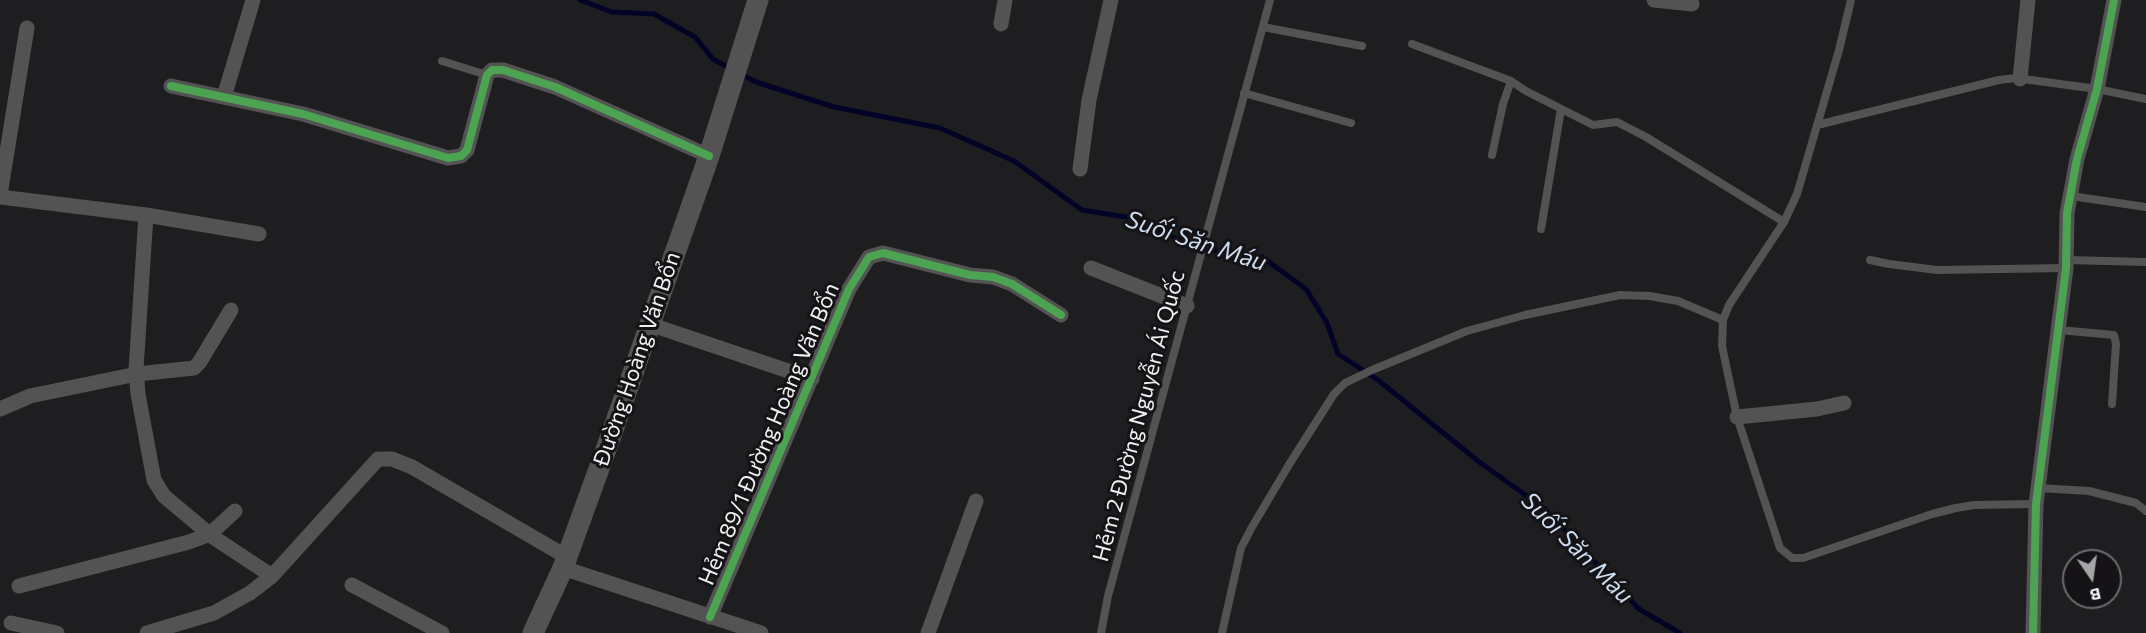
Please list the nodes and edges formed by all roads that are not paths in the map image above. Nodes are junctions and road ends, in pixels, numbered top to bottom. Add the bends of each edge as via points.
1 (253, 0) edge
2 (758, 0) edge
3 (1005, 0) edge
4 (1111, 0) edge
5 (1270, 0) edge
6 (1654, 0) edge
7 (1851, 0) edge
8 (2028, 0) edge
9 (2114, 0) edge
10 (1692, 4) dead end
11 (1001, 24) dead end
12 (1263, 27) junction
13 (27, 28) dead end
14 (1412, 44) dead end
15 (1362, 46) dead end
16 (442, 61) dead end
17 (487, 75) junction
18 (2020, 79) junction
19 (1511, 81) junction
20 (171, 86) dead end
21 (2097, 88) junction
22 (1244, 93) junction
23 (224, 98) junction
24 (2146, 99) edge
25 (1561, 110) junction
26 (1351, 123) dead end
27 (1817, 125) junction
28 (1492, 155) dead end
29 (709, 156) junction
30 (1080, 169) dead end
31 (0, 196) edge
32 (2071, 196) junction
33 (2146, 207) edge
34 (146, 215) junction
35 (1784, 222) junction
36 (1541, 229) dead end
37 (258, 234) dead end
38 (1870, 260) dead end
39 (2146, 262) edge
40 (2066, 264) junction
41 (1091, 268) dead end
42 (1187, 306) junction
43 (231, 310) dead end
44 (1061, 315) dead end
45 (1723, 320) junction
46 (649, 324) junction
47 (2059, 330) junction
48 (137, 374) junction
49 (812, 379) junction
50 (1844, 404) dead end
51 (2112, 404) dead end
52 (0, 409) edge
53 (1737, 417) junction
54 (2038, 488) junction
55 (976, 501) dead end
56 (2036, 504) junction
57 (235, 511) dead end
58 (2146, 511) edge
59 (210, 534) junction
60 (565, 562) junction
61 (272, 576) junction
62 (352, 585) dead end
63 (19, 586) dead end
64 (710, 617) junction
65 (11, 623) dead end
66 (188, 627) edge
67 (57, 633) edge
68 (147, 633) edge
69 (442, 633) edge
70 (533, 633) edge
71 (761, 633) edge
72 (928, 633) edge
73 (1101, 633) edge
74 (1222, 633) edge
75 (2034, 633) edge

1 - 23 street
2 - 29 main road, Đường Hoàng Văn Bổn
3 - 11 street
4 - 30 street via 1089,100
5 - 12 lane, Hẻm 2 Đường Nguyễn Ái Quốc
6 - 10 street
7 - 27 lane
8 - 18 street
9 - 21 street
12 - 15 lane
12 - 22 lane, Hẻm 2 Đường Nguyễn Ái Quốc
13 - 31 street
14 - 19 lane
16 - 17 lane
17 - 23 street via 467,150 461,156 448,158 303,114
17 - 29 street via 492,70 502,70 555,87
18 - 21 lane
18 - 27 lane via 1999,80
19 - 25 lane
19 - 28 lane
20 - 23 street
21 - 24 lane
21 - 32 street
22 - 26 lane
22 - 42 lane, Hẻm 2 Đường Nguyễn Ái Quốc
25 - 35 lane via 1593,125 1617,122
25 - 36 lane
27 - 35 lane via 1797,194
29 - 46 main road, Đường Hoàng Văn Bổn
31 - 34 street
32 - 33 lane
32 - 40 street
34 - 37 street
34 - 48 street
35 - 45 lane via 1743,280
38 - 40 lane via 1937,270
39 - 40 lane
40 - 47 street
41 - 42 street
42 - 73 lane, Hẻm 2 Đường Nguyễn Ái Quốc
43 - 48 street via 194,368
44 - 49 street, Hẻm 89/1 Đường Hoàng Văn Bổn via 1012,284 993,277 876,255 869,257 849,289
45 - 53 lane via 1722,346
45 - 74 lane via 1678,301 1620,295 1467,331 1345,383 1290,463 1241,548
46 - 49 street
46 - 60 main road, Đường Hoàng Văn Bổn
47 - 51 lane via 2114,335
47 - 54 street
48 - 52 street via 30,396
48 - 59 street via 153,480 164,496
49 - 64 street, Hẻm 89/1 Đường Hoàng Văn Bổn
50 - 53 street
53 - 56 lane via 1780,548 1792,558 1803,558 1956,508
54 - 56 street
54 - 58 lane via 2089,491 2136,504
55 - 72 street
56 - 75 street
57 - 59 street
59 - 61 street
59 - 63 street
60 - 61 street via 412,467 392,459 378,459
60 - 64 street
60 - 70 main road, Đường Hoàng Văn Bổn
61 - 66 street via 250,593
62 - 69 street
64 - 71 street
65 - 67 street
66 - 68 street

